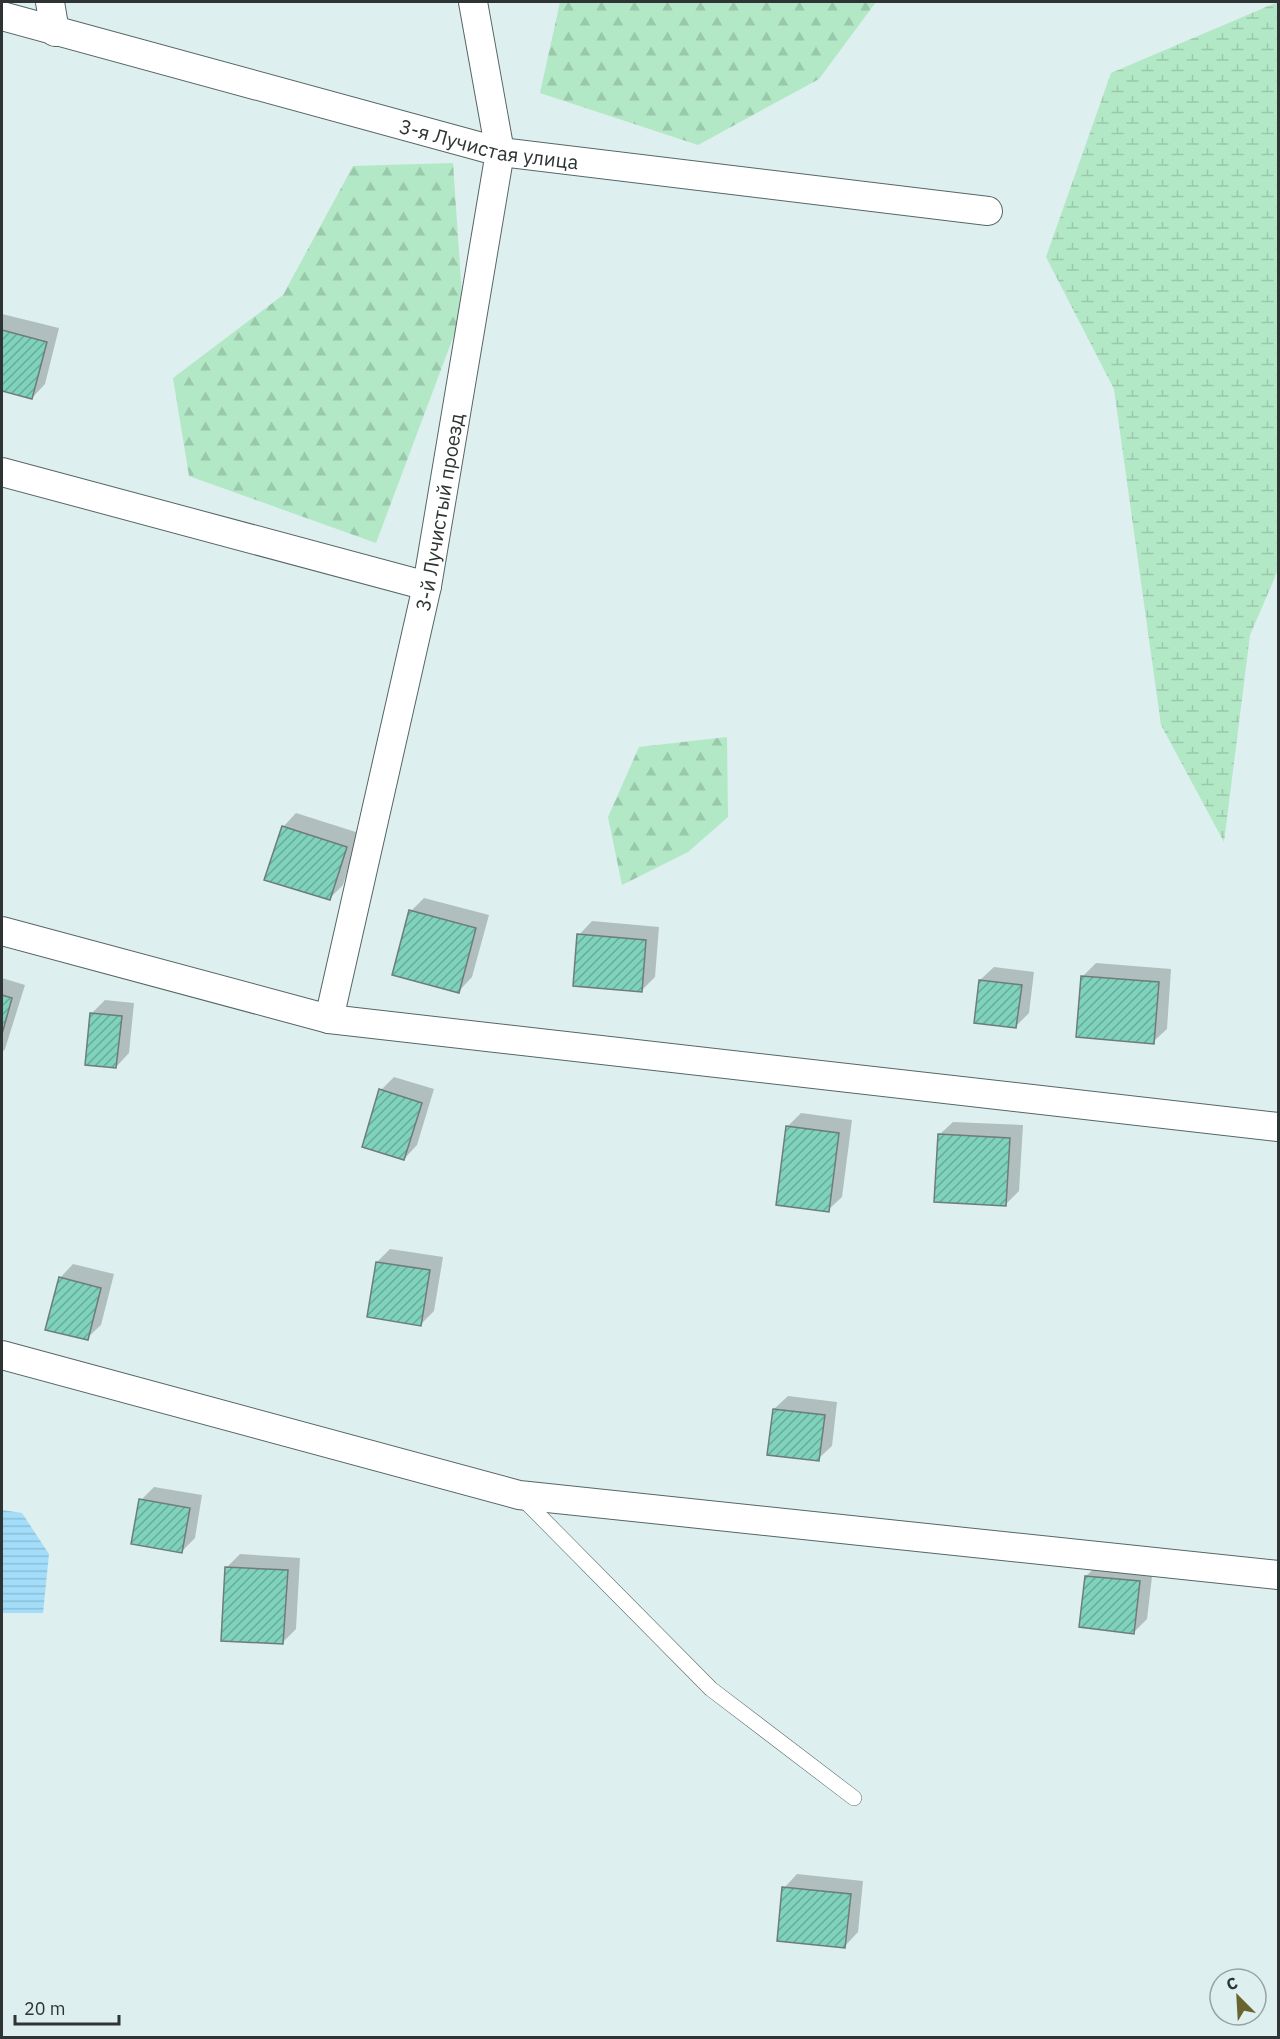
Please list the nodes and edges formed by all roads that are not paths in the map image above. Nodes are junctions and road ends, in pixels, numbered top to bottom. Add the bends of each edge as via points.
1 (50, 2) edge
2 (473, 2) edge
3 (2, 16) edge
4 (55, 32) junction
5 (500, 152) junction
6 (988, 211) dead end
7 (2, 472) edge
8 (427, 586) junction
9 (2, 931) edge
10 (329, 1019) junction
11 (1278, 1127) edge
12 (2, 1355) edge
13 (519, 1495) junction
14 (1278, 1575) edge
15 (854, 1798) dead end

1 - 4 street
2 - 5 street, 3-й Лучистый проезд
3 - 4 street, 3-я Лучистая улица
4 - 5 street, 3-я Лучистая улица
5 - 6 street, 3-я Лучистая улица
5 - 8 street, 3-й Лучистый проезд
7 - 8 street
8 - 10 street, 3-й Лучистый проезд
9 - 10 street
10 - 11 street
12 - 13 street
13 - 14 street
13 - 15 lane via 711,1689

